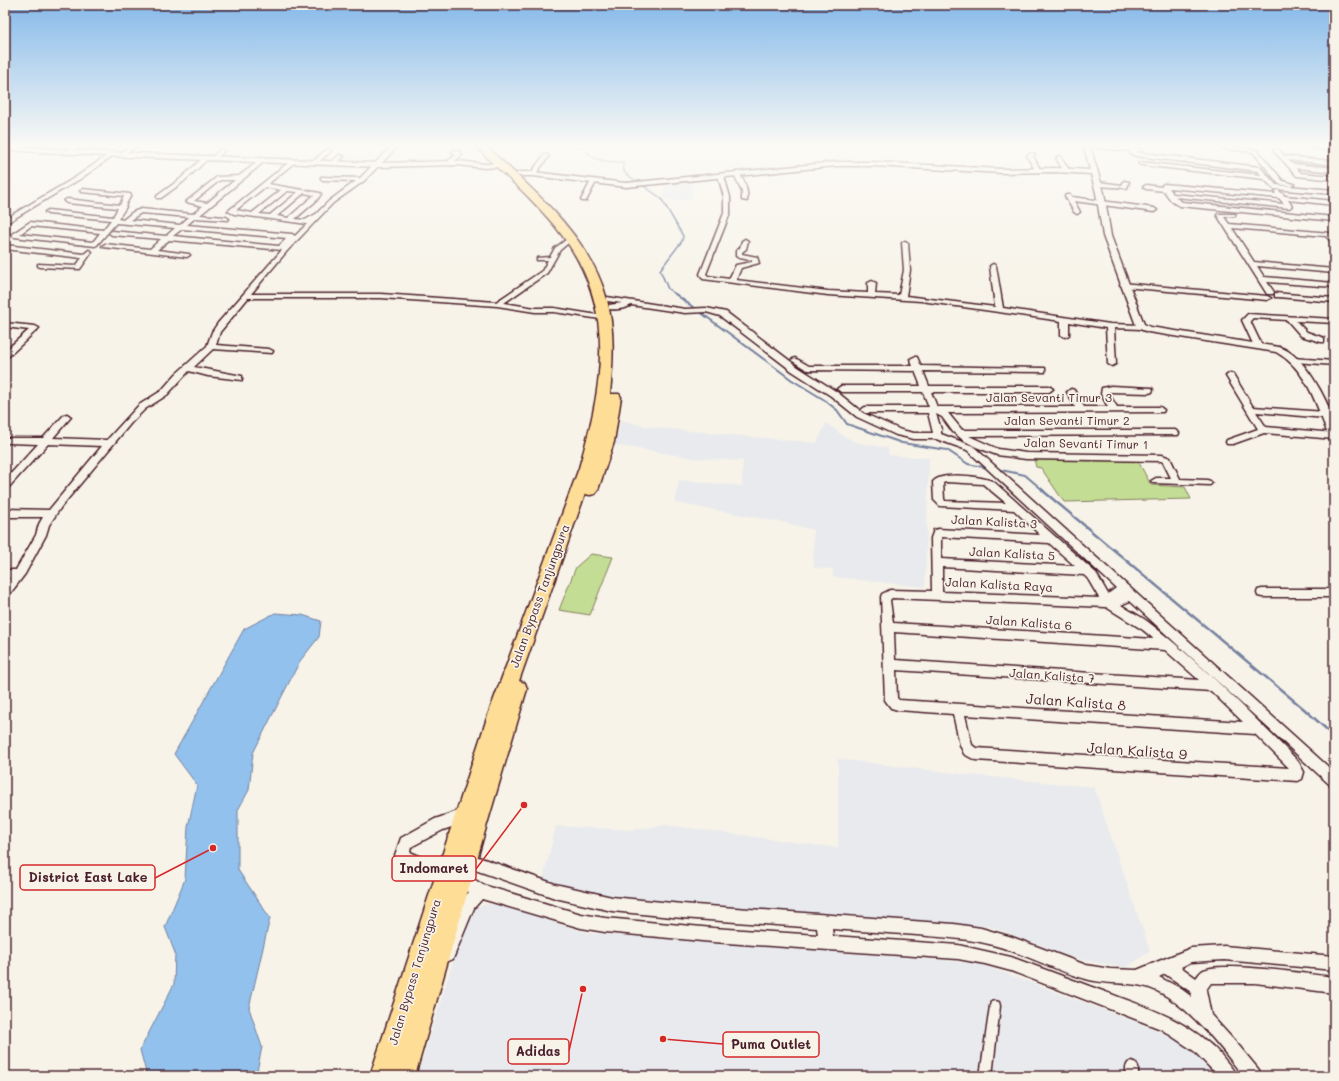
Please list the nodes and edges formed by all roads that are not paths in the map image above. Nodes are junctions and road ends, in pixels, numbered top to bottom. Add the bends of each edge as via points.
1 (45, 196) edge
2 (127, 196) edge
3 (196, 196) edge
4 (218, 196) edge
5 (251, 196) edge
6 (276, 196) edge
7 (296, 196) edge
8 (340, 196) edge
9 (531, 196) edge
10 (544, 196) edge
11 (586, 196) edge
12 (727, 196) edge
13 (745, 196) edge
14 (1101, 196) edge
15 (1171, 196) edge
16 (1206, 196) edge
17 (1278, 196) edge
18 (1284, 197) junction
19 (316, 199) joint
20 (584, 200) dead end
21 (745, 200) dead end
22 (1309, 200) junction
23 (330, 202) junction
24 (1102, 203) junction
25 (1333, 203) edge
26 (208, 205) junction
27 (1291, 206) junction
28 (1313, 206) dead end
29 (123, 207) junction
30 (1154, 210) dead end
31 (1077, 212) dead end
32 (1318, 212) dead end
33 (194, 215) junction
34 (253, 215) junction
35 (272, 217) junction
36 (1298, 218) junction
37 (1322, 218) junction
38 (226, 219) dead end
39 (1334, 219) edge
40 (114, 220) junction
41 (289, 220) junction
42 (5, 222) edge
43 (124, 222) junction
44 (1334, 223) edge
45 (1287, 225) dead end
46 (1227, 226) junction
47 (180, 227) junction
48 (1292, 231) junction
49 (1307, 232) junction
50 (108, 233) junction
51 (1331, 234) edge
52 (166, 239) junction
53 (570, 239) junction
54 (745, 241) dead end
55 (905, 242) dead end
56 (1334, 242) edge
57 (95, 244) junction
58 (104, 246) dead end
59 (5, 247) edge
60 (151, 251) junction
61 (186, 255) dead end
62 (86, 256) junction
63 (539, 259) dead end
64 (553, 259) junction
65 (1252, 264) junction
66 (40, 265) dead end
67 (993, 266) dead end
68 (1334, 271) edge
69 (1261, 279) junction
70 (731, 282) junction
71 (872, 283) dead end
72 (1124, 283) junction
73 (1334, 285) edge
74 (1267, 295) junction
75 (247, 296) junction
76 (871, 296) junction
77 (1279, 297) junction
78 (902, 298) junction
79 (1334, 300) edge
80 (1334, 303) edge
81 (497, 304) junction
82 (609, 308) junction
83 (999, 310) junction
84 (1289, 318) junction
85 (1065, 320) junction
86 (1334, 321) edge
87 (5, 325) edge
88 (14, 326) junction
89 (1110, 326) junction
90 (1142, 327) junction
91 (5, 333) edge
92 (1065, 335) dead end
93 (1321, 340) dead end
94 (1258, 346) junction
95 (211, 347) junction
96 (269, 351) dead end
97 (5, 356) edge
98 (914, 359) dead end
99 (795, 360) dead end
100 (1294, 360) junction
101 (1334, 363) edge
102 (1112, 364) dead end
103 (188, 368) junction
104 (918, 370) junction
105 (1042, 370) dead end
106 (1230, 376) dead end
107 (239, 378) dead end
108 (842, 389) dead end
109 (925, 389) junction
110 (1049, 390) dead end
111 (1149, 390) dead end
112 (1071, 392) dead end
113 (1249, 409) junction
114 (865, 410) dead end
115 (936, 410) junction
116 (1081, 410) junction
117 (1114, 410) junction
118 (1160, 410) dead end
119 (1325, 415) junction
120 (67, 417) dead end
121 (1264, 430) junction
122 (960, 433) junction
123 (1175, 433) dead end
124 (937, 436) junction
125 (1334, 437) edge
126 (8, 440) dead end
127 (46, 441) junction
128 (1230, 442) dead end
129 (108, 443) junction
130 (1156, 481) dead end
131 (1177, 482) junction
132 (1207, 483) dead end
133 (5, 486) edge
134 (1015, 507) junction
135 (5, 513) edge
136 (50, 514) junction
137 (1049, 538) junction
138 (937, 563) junction
139 (1086, 571) junction
140 (5, 574) edge
141 (19, 574) junction
142 (5, 592) edge
143 (1127, 593) junction
144 (1262, 593) dead end
145 (1334, 593) edge
146 (937, 595) junction
147 (1108, 603) junction
148 (888, 626) junction
149 (1168, 645) junction
150 (889, 665) junction
151 (1214, 686) junction
152 (958, 709) junction
153 (1258, 729) junction
154 (1334, 780) edge
155 (464, 816) junction
156 (455, 863) junction
157 (480, 891) junction
158 (824, 921) junction
159 (826, 942) junction
160 (1334, 963) edge
161 (1166, 965) junction
162 (1137, 977) junction
163 (1334, 984) edge
164 (427, 988) junction
165 (1198, 988) junction
166 (995, 1006) dead end
167 (1204, 1019) junction
168 (383, 1076) edge
169 (402, 1076) edge
170 (986, 1076) edge
171 (1228, 1076) edge
172 (1253, 1076) edge

1 - 42 street
2 - 29 street
3 - 26 street via 189,202
4 - 26 street
5 - 34 street via 231,211
6 - 34 street
7 - 35 street
8 - 23 street
9 - 53 highway, Jalan Bypass Tanjungpura via 561,226
10 - 82 highway, Jalan Bypass Tanjungpura via 596,264 604,281
11 - 20 street
12 - 70 street via 727,213 703,276
13 - 21 street
14 - 24 street
15 - 36 street via 1180,204
16 - 27 street
17 - 18 street
18 - 22 street
18 - 27 street
19 - 23 street
19 - 41 street
22 - 25 street
22 - 28 street
23 - 41 street via 308,222
23 - 75 street
24 - 30 street
24 - 31 street via 1069,197
24 - 72 street via 1107,236
26 - 33 street
27 - 36 street
29 - 40 street
29 - 40 street via 69,201 50,212
32 - 37 street
33 - 38 street
33 - 43 street via 139,211
33 - 47 street
34 - 35 street
35 - 41 street
36 - 37 street
36 - 44 street
36 - 46 street via 1220,214
36 - 49 street
37 - 39 street
40 - 43 street
40 - 50 street
43 - 47 street
45 - 48 street
46 - 48 street
46 - 65 street
47 - 52 street
47 - 52 street via 292,236 280,248
48 - 49 street
49 - 51 street
50 - 52 street
50 - 57 street
50 - 57 street via 30,224 14,235
51 - 56 street
52 - 60 street
53 - 64 street via 557,249
53 - 82 highway, Jalan Bypass Tanjungpura via 588,264 601,301
54 - 70 street via 739,256 755,258 756,263 738,266
55 - 78 street via 907,270
57 - 62 street
58 - 60 street
59 - 62 street
60 - 61 street
62 - 66 street via 78,268
63 - 64 street
64 - 81 street via 537,279
65 - 68 street
65 - 69 street
67 - 83 street
69 - 73 street
69 - 74 street
70 - 76 street
71 - 76 street
72 - 74 street
72 - 90 street via 1139,325
74 - 77 street via 1275,300
75 - 81 street via 381,296
75 - 95 street via 217,330
76 - 78 street
77 - 79 street
77 - 80 street
78 - 83 street
81 - 82 street via 535,310
82 - 124 street via 631,304 680,311 706,310 723,314 860,415 899,433
82 - 155 highway, Jalan Bypass Tanjungpura via 606,382 594,442
82 - 156 highway, Jalan Bypass Tanjungpura via 616,339 616,383 610,429
83 - 85 street
84 - 86 street
84 - 93 street via 1304,334
84 - 94 street via 1247,318
85 - 89 street
85 - 92 street
87 - 88 street
88 - 91 street
88 - 97 street via 35,328
89 - 90 street
89 - 102 street
90 - 94 street
94 - 100 street via 1282,351
95 - 96 street
95 - 103 street
98 - 104 street
99 - 104 street via 807,368
100 - 101 street
100 - 119 street
103 - 107 street
103 - 129 street via 164,393 142,407
104 - 105 street
104 - 109 street
106 - 113 street
108 - 109 street
109 - 110 street
109 - 115 street
111 - 117 street via 1105,390
112 - 116 street
113 - 119 street
113 - 121 street
114 - 115 street, Jalan Sevanti Timur 3
115 - 116 street, Jalan Sevanti Timur 3
115 - 122 street, Jalan Sevanti Timur 1 via 946,416
115 - 124 street via 932,414
116 - 117 street, Jalan Sevanti Timur 3
117 - 118 street, Jalan Sevanti Timur 3
119 - 125 street
120 - 127 street
121 - 125 street
121 - 128 street
122 - 123 street, Jalan Sevanti Timur 2
122 - 131 street, Jalan Sevanti Timur 1 via 979,446 1010,455 1162,458 1166,460
124 - 143 street via 970,448
126 - 127 street
127 - 129 street
127 - 133 street
129 - 136 street
130 - 131 street
131 - 132 street
134 - 134 street via 988,482 938,482 939,500 944,505
134 - 137 street
135 - 136 street
136 - 141 street
137 - 138 street, Jalan Kalista 3 via 938,533
137 - 139 street
138 - 139 street, Jalan Kalista 5
138 - 146 street
139 - 147 street
140 - 141 street
141 - 142 street
143 - 147 street via 1121,602
143 - 154 street
144 - 145 street
146 - 147 street, Jalan Kalista Raya
146 - 148 street, Jalan Kalista Raya via 888,595 885,600
147 - 149 street via 1147,627
148 - 149 street, Jalan Kalista 6
148 - 150 street
149 - 151 street
150 - 151 street, Jalan Kalista 7
150 - 152 street, Jalan Kalista 8 via 890,697 893,702 898,705
151 - 153 street
152 - 153 street, Jalan Kalista 8
152 - 153 street, Jalan Kalista 9 via 966,745 971,752 987,756 1298,776 1294,765
155 - 156 highway, Jalan Bypass Tanjungpura
155 - 156 street via 440,824 404,849
156 - 157 street
156 - 158 street via 488,867 555,891 612,904
156 - 164 highway, Jalan Bypass Tanjungpura
156 - 168 highway, Jalan Bypass Tanjungpura
157 - 159 street via 581,921 605,925
157 - 164 street via 469,903 442,966
158 - 159 street
158 - 162 street via 981,935 1086,972
159 - 171 street via 958,952 1011,964 1166,1023 1206,1049
160 - 161 street via 1224,953 1191,955
161 - 162 street
161 - 165 street
162 - 167 street via 1163,986
163 - 165 street via 1219,974 1207,976
164 - 169 highway, Jalan Bypass Tanjungpura
165 - 167 street
166 - 170 street
167 - 172 street

